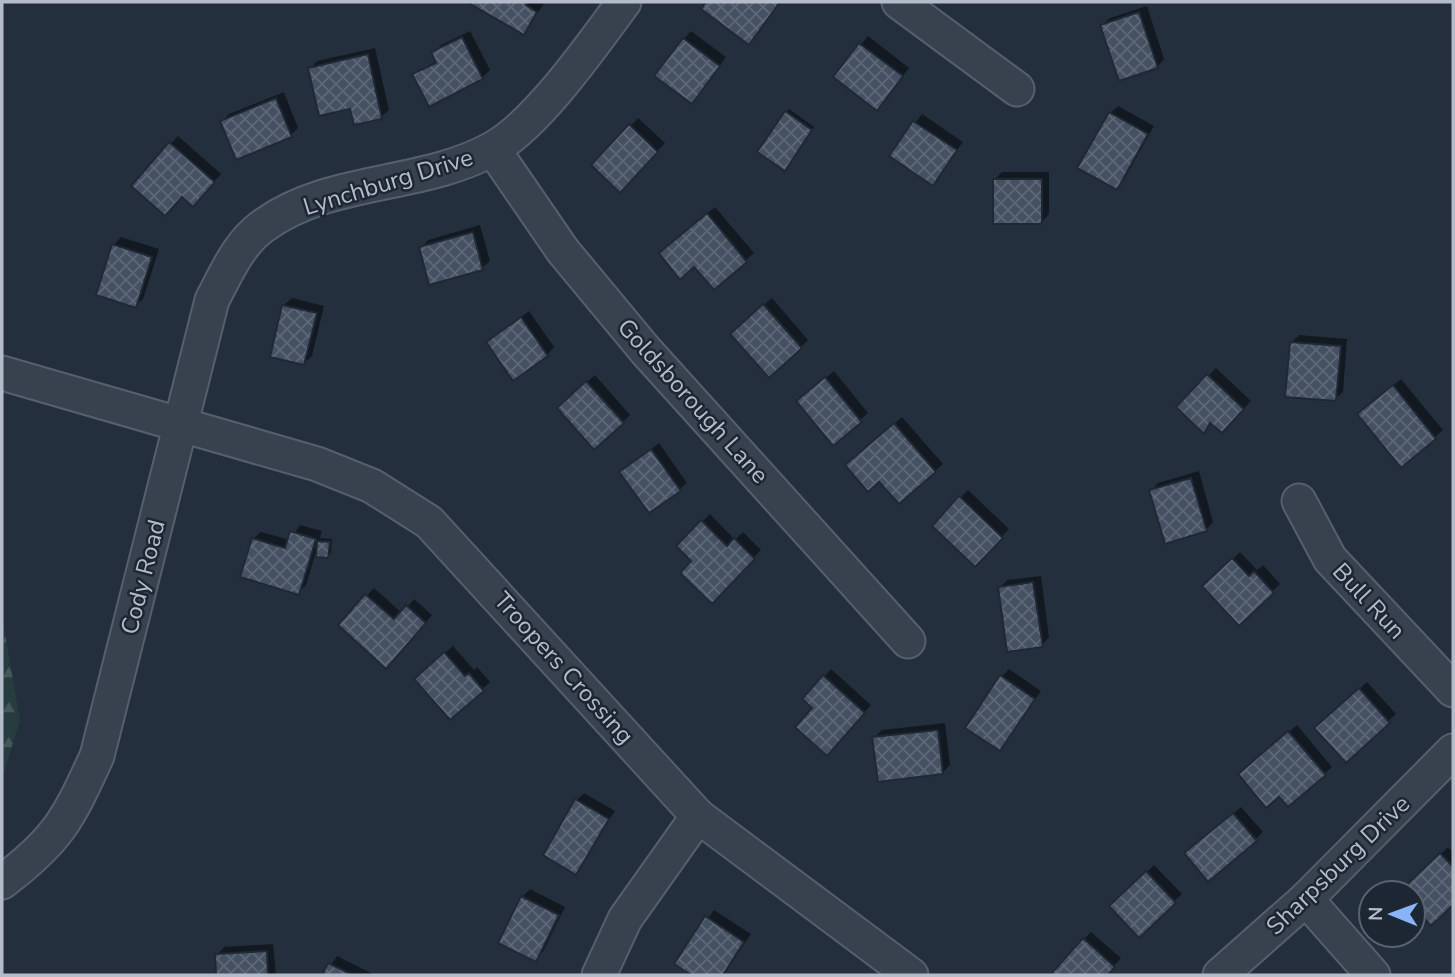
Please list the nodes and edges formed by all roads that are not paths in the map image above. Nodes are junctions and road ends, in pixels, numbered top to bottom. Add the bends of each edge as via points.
1 (624, 2) edge
2 (899, 2) edge
3 (1017, 89) dead end
4 (493, 149) junction
5 (2, 373) edge
6 (182, 423) junction
7 (1299, 501) dead end
8 (908, 641) dead end
9 (1453, 690) edge
10 (1453, 751) edge
11 (698, 816) junction
12 (2, 882) edge
13 (1306, 899) junction
14 (599, 975) edge
15 (911, 975) edge
16 (1220, 975) edge
17 (1373, 975) edge

1 - 4 street, Lynchburg Drive via 580,63
2 - 3 street
4 - 6 street, Lynchburg Drive via 458,165 330,196 262,226 236,256 212,300
4 - 8 street, Goldsborough Lane via 563,251 638,341
5 - 6 street
6 - 11 street, Troopers Crossing via 372,486 429,522
6 - 12 street, Cody Road via 97,756 68,819 39,854
7 - 9 street, Bull Run via 1330,559
10 - 13 street, Sharpsburg Drive
11 - 14 street via 625,919
11 - 15 street, Troopers Crossing
13 - 16 street, Sharpsburg Drive
13 - 17 street

